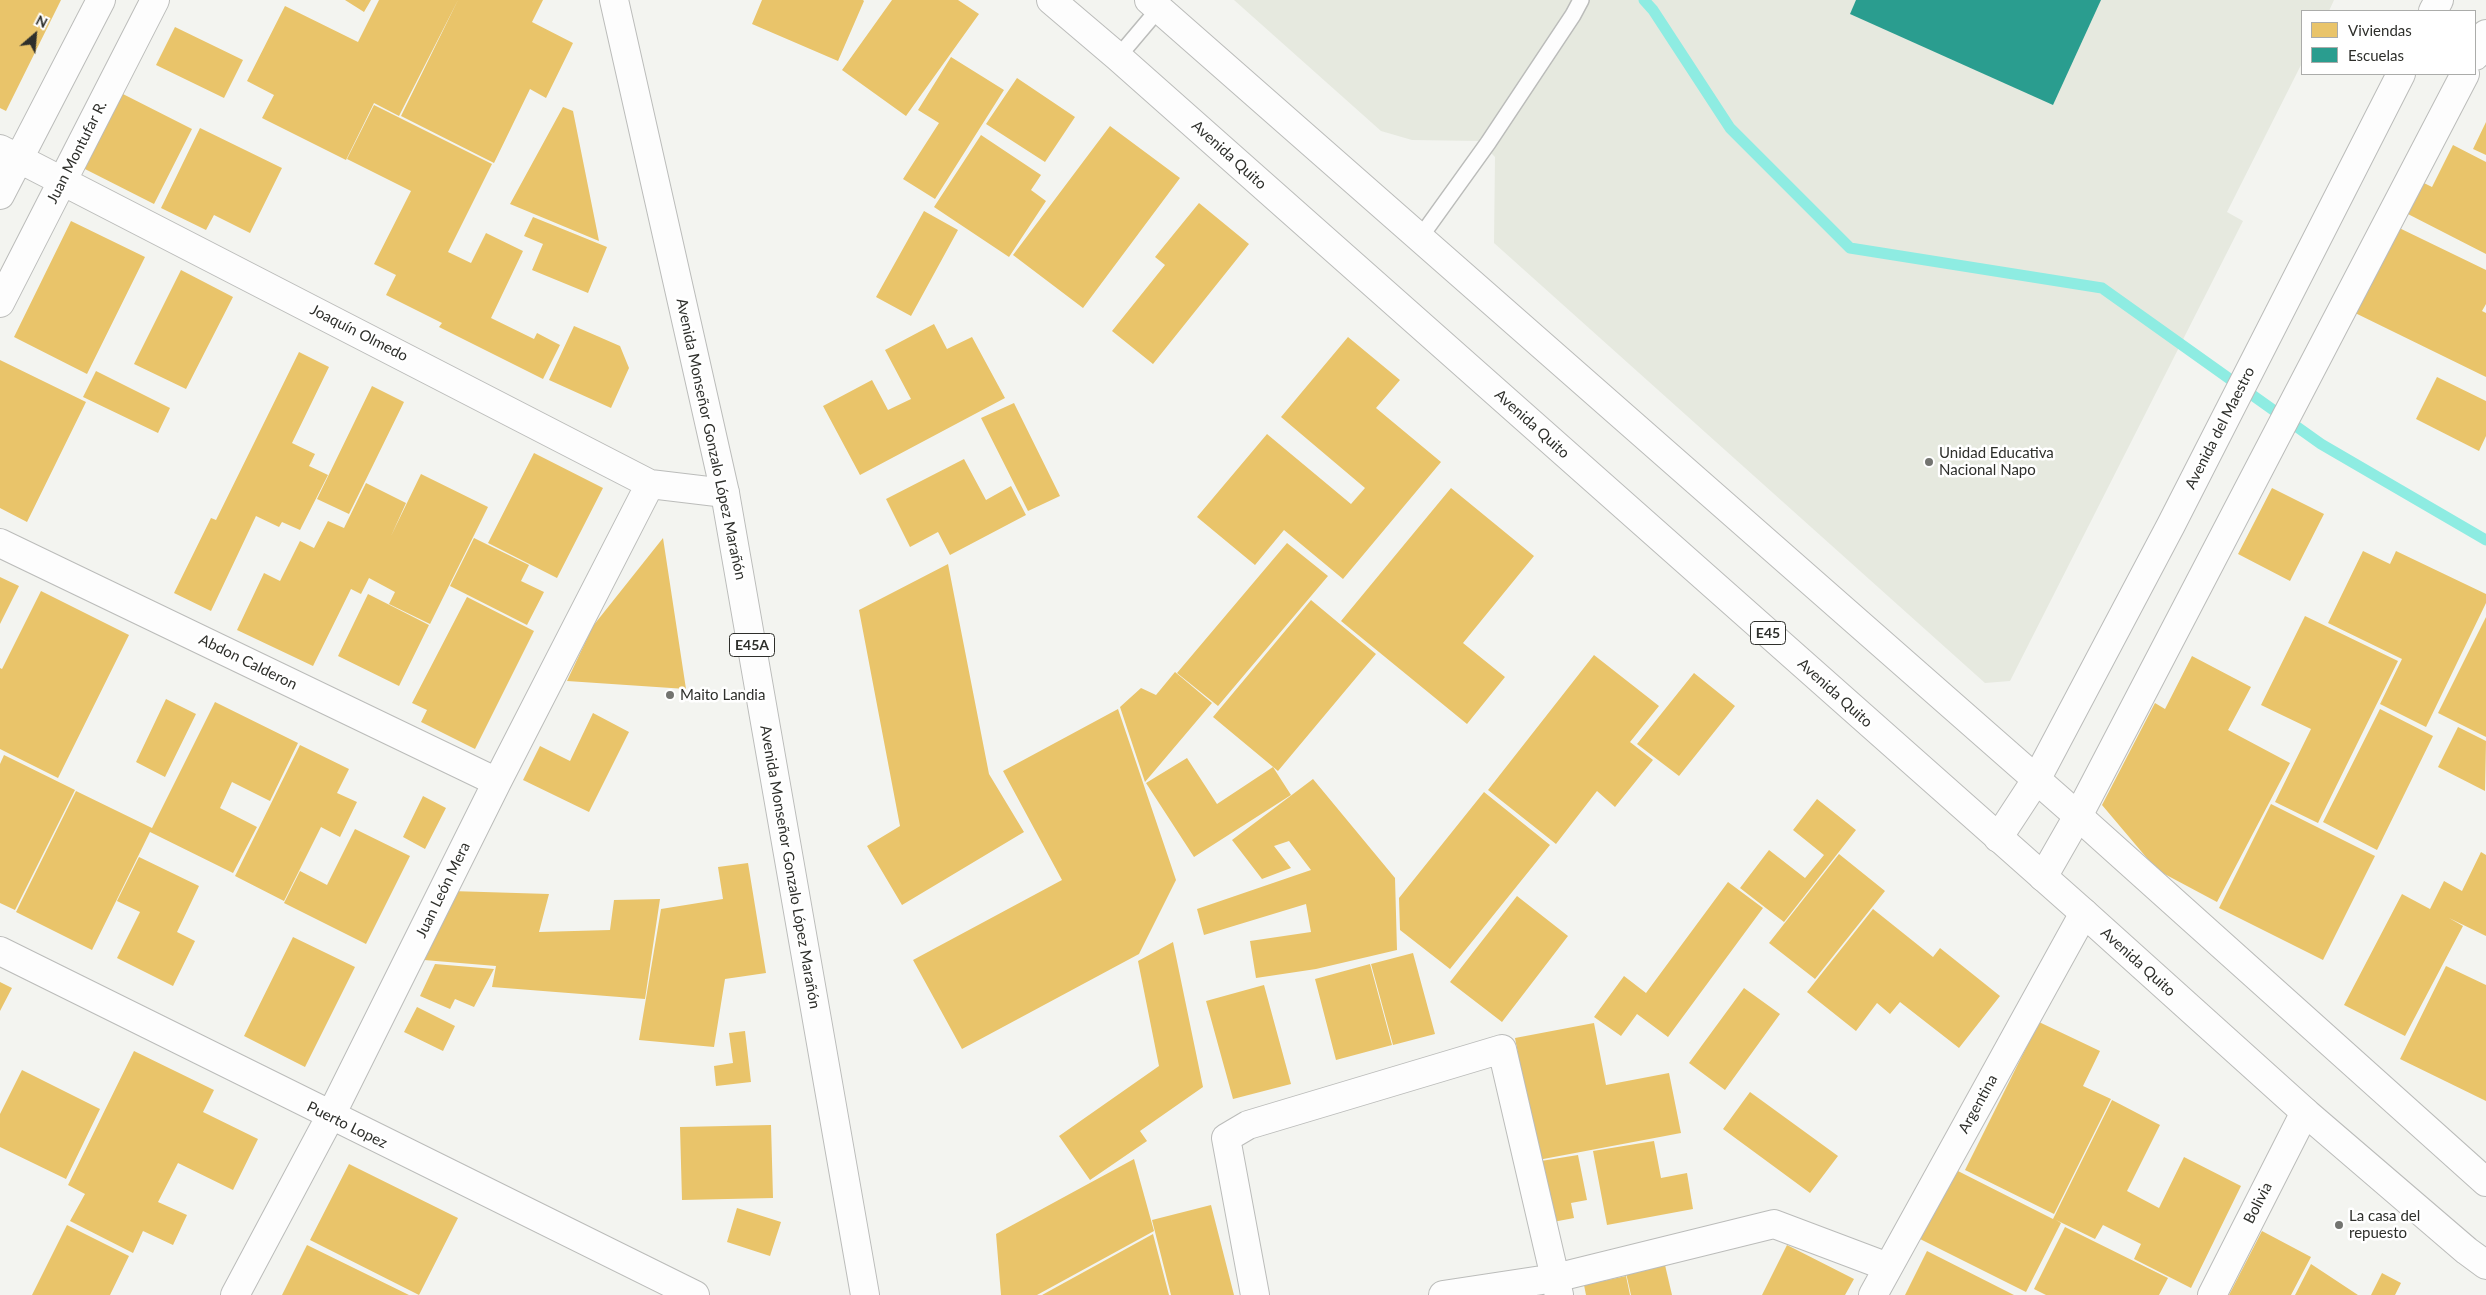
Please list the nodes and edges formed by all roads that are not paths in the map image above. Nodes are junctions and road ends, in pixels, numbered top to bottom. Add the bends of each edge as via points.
1 (101, 0) edge
2 (155, 0) edge
3 (614, 0) edge
4 (1050, 0) edge
5 (1581, 0) edge
6 (1158, 3) edge
7 (2486, 34) edge
8 (2476, 54) edge
9 (1118, 57) junction
10 (2400, 75) edge
11 (2464, 75) edge
12 (9, 154) edge
13 (63, 180) junction
14 (0, 195) edge
15 (1419, 238) junction
16 (0, 303) edge
17 (650, 484) junction
18 (725, 494) junction
19 (0, 543) edge
20 (2036, 780) junction
21 (497, 782) junction
22 (2078, 816) junction
23 (1998, 838) junction
24 (2042, 877) junction
25 (2084, 913) junction
26 (0, 951) edge
27 (2305, 1112) junction
28 (330, 1117) junction
29 (2486, 1182) edge
30 (2486, 1265) edge
31 (1888, 1267) junction
32 (1557, 1286) edge
33 (235, 1295) edge
34 (695, 1295) edge
35 (865, 1295) edge
36 (1255, 1295) edge
37 (1443, 1295) edge
38 (1873, 1295) edge
39 (2212, 1295) edge

1 - 12 main road
2 - 13 main road, Juan Montufar R.
3 - 18 main road, Avenida Monseñor Gonzalo López Marañón / E45A
4 - 9 main road, Avenida Quito / E45
5 - 15 lane via 1488,143
6 - 9 lane
6 - 15 main road
7 - 8 main road
9 - 23 main road, Avenida Quito / E45
10 - 20 main road, Avenida del Maestro
11 - 22 main road
12 - 13 main road, Joaquín Olmedo
12 - 14 main road
13 - 16 main road, Juan Montufar R.
13 - 17 main road, Joaquín Olmedo
15 - 20 main road
17 - 18 main road, Joaquín Olmedo
17 - 21 main road, Juan León Mera
18 - 35 main road, Avenida Monseñor Gonzalo López Marañón / E45A
19 - 21 main road, Abdon Calderon
20 - 22 main road
20 - 23 main road, Avenida del Maestro
21 - 28 main road, Juan León Mera
22 - 24 main road
22 - 29 main road
23 - 24 main road, Avenida Quito / E45
24 - 25 main road, Avenida Quito / E45
25 - 27 main road, Avenida Quito / E45
25 - 31 main road, Argentina
26 - 28 main road, Puerto Lopez
27 - 30 main road, Avenida Quito / E45
27 - 39 main road, Bolivia
28 - 33 main road, Juan León Mera
28 - 34 main road, Puerto Lopez
31 - 32 main road via 1774,1224
31 - 38 main road, Argentina
32 - 36 main road via 1502,1049 1248,1126 1226,1138
32 - 37 main road

